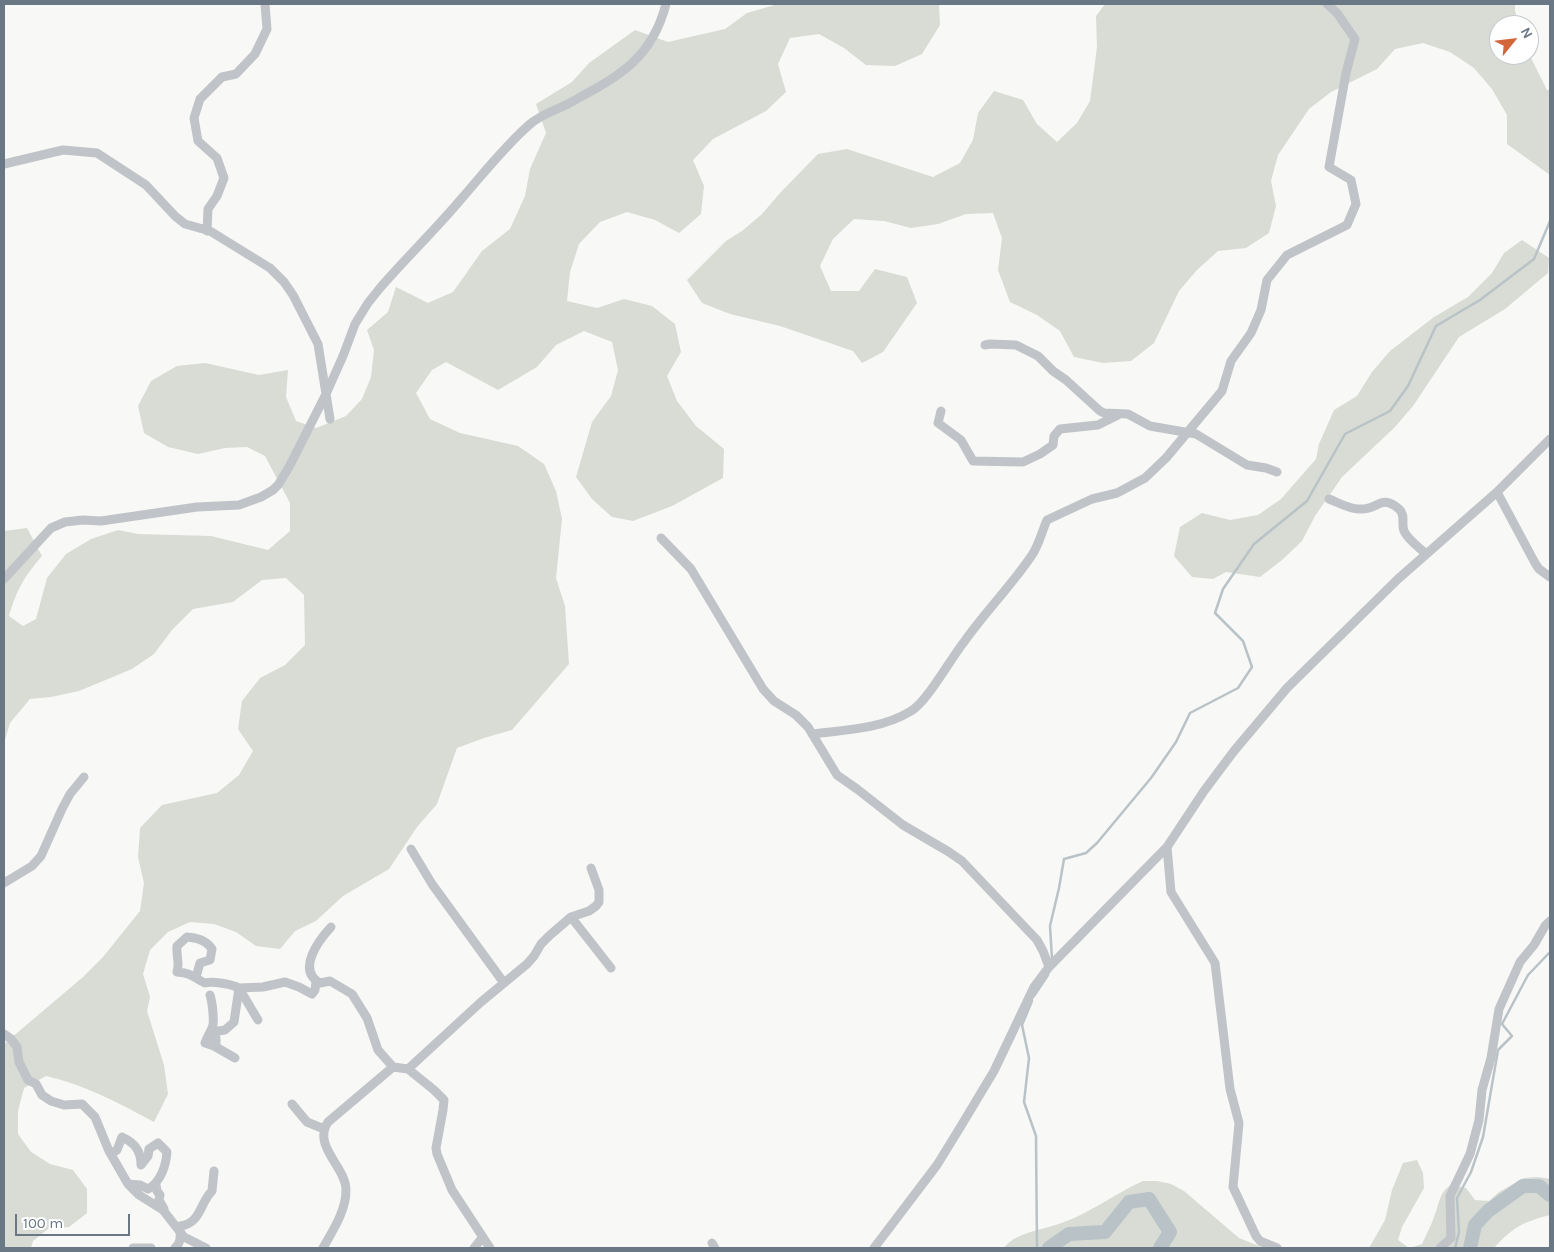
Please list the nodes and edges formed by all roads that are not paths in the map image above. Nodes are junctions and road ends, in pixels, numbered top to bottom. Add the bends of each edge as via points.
1 (265, 4) edge
2 (666, 4) edge
3 (1327, 4) edge
4 (4, 164) edge
5 (207, 231) junction
6 (985, 345) dead end
7 (326, 394) junction
8 (941, 411) dead end
9 (1121, 414) junction
10 (330, 419) dead end
11 (1190, 432) junction
12 (1550, 438) edge
13 (1277, 472) dead end
14 (1497, 492) junction
15 (1329, 499) dead end
16 (661, 538) dead end
17 (1426, 554) junction
18 (1550, 577) edge
19 (4, 579) edge
20 (812, 734) junction
21 (84, 777) dead end
22 (1167, 847) junction
23 (411, 849) dead end
24 (591, 868) dead end
25 (4, 883) edge
26 (571, 917) junction
27 (1550, 921) edge
28 (331, 926) dead end
29 (1052, 964) junction
30 (612, 968) dead end
31 (196, 977) junction
32 (316, 980) junction
33 (504, 983) junction
34 (239, 988) junction
35 (210, 995) dead end
36 (258, 1020) dead end
37 (4, 1034) edge
38 (216, 1047) junction
39 (235, 1058) dead end
40 (393, 1068) junction
41 (408, 1069) junction
42 (292, 1104) dead end
43 (324, 1129) junction
44 (111, 1154) junction
45 (214, 1171) dead end
46 (128, 1184) junction
47 (156, 1185) junction
48 (167, 1215) junction
49 (180, 1234) junction
50 (482, 1238) junction
51 (133, 1248) edge
52 (151, 1248) edge
53 (175, 1248) edge
54 (206, 1248) edge
55 (323, 1248) edge
56 (474, 1248) edge
57 (490, 1248) edge
58 (874, 1248) edge
59 (1277, 1248) edge
60 (1440, 1248) edge

1 - 5 street via 267,29 255,54 236,74 222,77 200,99 194,118 198,141 217,158 224,178 208,209
2 - 7 street via 658,29 628,68 601,87 530,124 391,275 355,324
3 - 11 street via 1355,39 1329,167 1351,180 1356,204 1347,225 1287,255 1267,280 1262,310 1251,333 1231,361 1222,391
4 - 5 street via 63,150 97,153 146,185 185,224
5 - 7 street via 270,268 287,287 318,344
6 - 9 street via 1016,345 1031,352 1100,411
7 - 10 street
7 - 19 street via 278,485 261,498 239,505 197,507 101,521 65,522 51,528
8 - 9 street via 938,423 960,440 973,461 1012,462 1023,462 1040,454 1053,445 1054,436 1060,429 1098,425
9 - 11 street via 1128,414 1150,426
11 - 13 street via 1247,465
11 - 20 street via 1145,478 1047,520 1033,554 914,710 884,723
12 - 14 street
14 - 17 street
14 - 18 street via 1535,563
15 - 17 street via 1359,509 1389,503 1401,511 1405,533
16 - 20 street via 691,569 763,688 774,701 796,714
17 - 22 street via 1287,688 1234,751
20 - 29 street via 836,775 903,826 949,852 970,869 1036,940
21 - 25 street via 70,794 41,856 32,866
22 - 29 street
22 - 59 street via 1171,892 1215,963 1230,1088 1239,1123 1233,1187 1256,1236
23 - 33 street via 443,900
24 - 26 street via 599,885 598,902 589,911
26 - 30 street
26 - 33 street via 541,944 527,964
27 - 60 street via 1520,962 1499,1009 1479,1120 1470,1154 1450,1196 1451,1238
28 - 32 street via 311,956 312,976
29 - 58 street via 1034,987 994,1072 937,1166
31 - 31 street via 177,972 177,946 187,937 203,940 212,949 210,960 200,963
31 - 34 street via 205,983 212,981
32 - 34 street via 312,994 285,982
32 - 40 street via 330,982 352,994 367,1018 378,1050
33 - 41 street
34 - 36 street
34 - 38 street via 234,1022 225,1030 212,1032
35 - 38 street via 213,1027 205,1043
37 - 44 street via 17,1047 19,1062 28,1080 36,1084 42,1096 64,1105 82,1104 94,1117
38 - 39 street
40 - 41 street
40 - 43 street via 328,1122
41 - 50 street via 444,1100 437,1154 450,1186
42 - 43 street via 307,1122
43 - 55 street via 330,1154 346,1182 346,1192 339,1220
44 - 46 street
44 - 47 street via 117,1150 122,1137 136,1146 141,1165 149,1149 158,1143 167,1152
45 - 49 street via 212,1191 207,1195 204,1207 193,1222 180,1226
46 - 47 street via 140,1184 148,1189
46 - 48 street
47 - 48 street via 160,1194 158,1200
48 - 49 street
49 - 53 street via 179,1245
49 - 54 street
50 - 56 street
50 - 57 street
51 - 52 street

